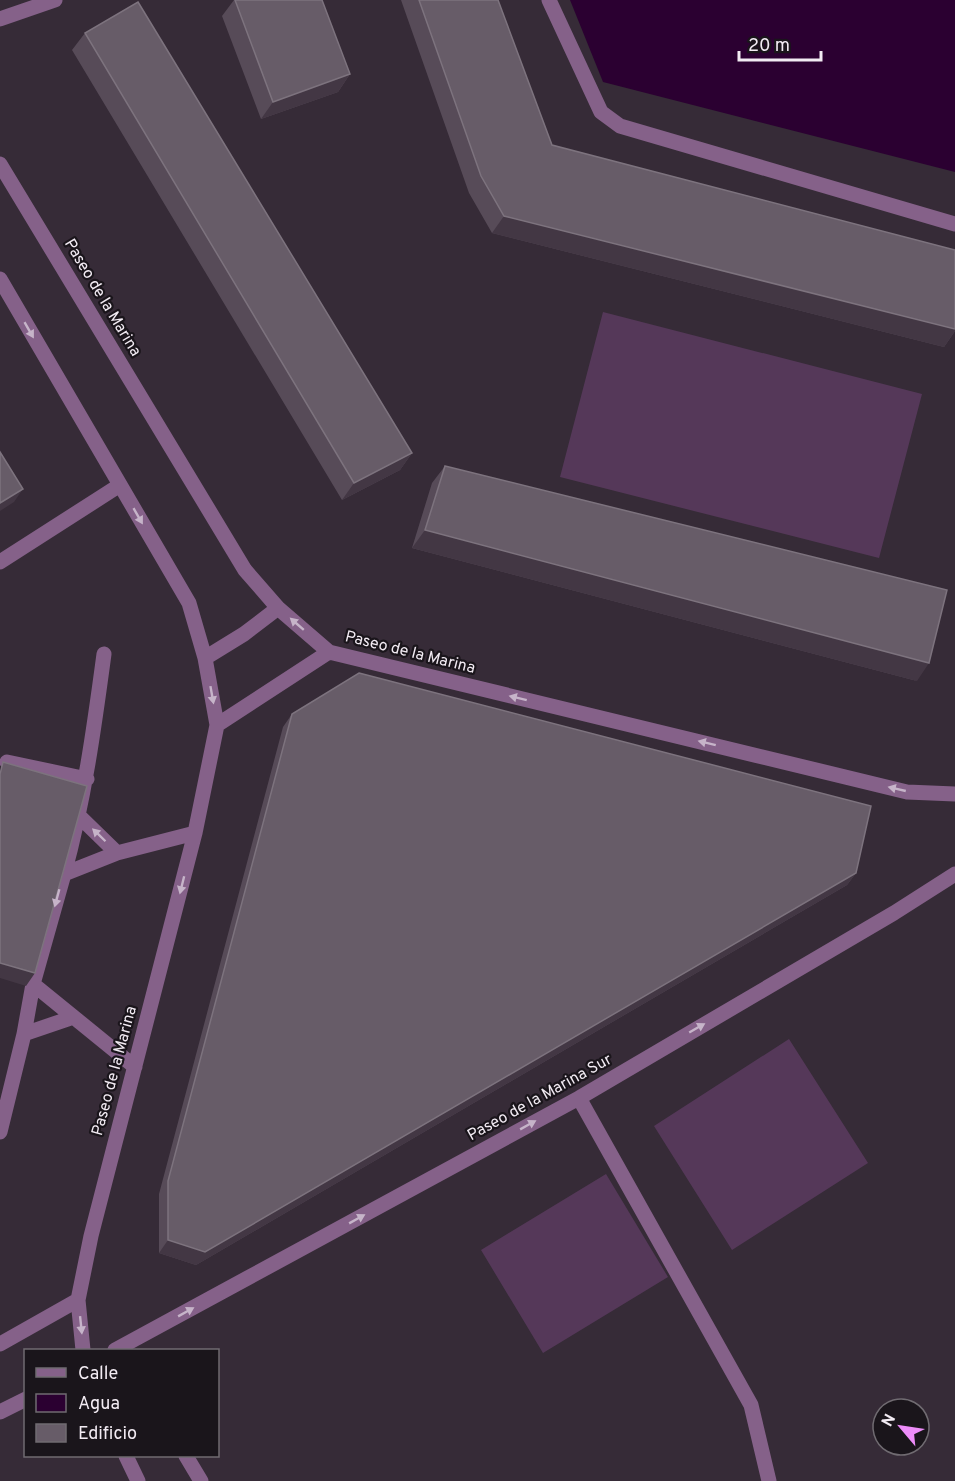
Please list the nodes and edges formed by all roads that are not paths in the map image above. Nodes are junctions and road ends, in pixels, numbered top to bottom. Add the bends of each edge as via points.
1 (55, 0) edge
2 (549, 0) edge
3 (0, 19) edge
4 (0, 164) edge
5 (955, 224) edge
6 (0, 279) edge
7 (120, 485) junction
8 (0, 562) edge
9 (278, 608) junction
10 (329, 652) junction
11 (104, 654) dead end
12 (205, 658) junction
13 (217, 725) junction
14 (7, 762) edge
15 (87, 779) junction
16 (955, 794) edge
17 (80, 817) junction
18 (195, 833) junction
19 (117, 853) junction
20 (64, 874) junction
21 (955, 874) edge
22 (33, 984) junction
23 (71, 1018) junction
24 (24, 1034) junction
25 (135, 1067) junction
26 (579, 1098) junction
27 (0, 1132) edge
28 (78, 1300) junction
29 (0, 1344) edge
30 (123, 1347) edge
31 (83, 1349) edge
32 (24, 1400) edge
33 (0, 1412) edge
34 (127, 1457) edge
35 (187, 1457) edge
36 (138, 1481) edge
37 (201, 1481) edge
38 (769, 1481) edge

1 - 3 street
2 - 5 street via 602,112 620,126
4 - 9 street, Paseo de la Marina via 245,570
6 -> 7 street, Paseo de la Marina
7 - 8 street
7 -> 12 street, Paseo de la Marina via 189,603
10 -> 9 street, Paseo de la Marina
9 - 12 street
10 - 13 street
16 -> 10 street, Paseo de la Marina via 907,792
11 - 15 street
12 -> 13 street, Paseo de la Marina
13 - 18 street, Paseo de la Marina
14 - 15 street
15 - 17 street
19 -> 17 street
17 - 20 street
18 - 19 street
18 -> 25 street, Paseo de la Marina
19 - 20 street
20 -> 22 street
26 -> 21 street, Paseo de la Marina Sur
22 - 23 street
22 - 24 street
23 - 24 street
23 - 25 street
24 - 27 street
25 - 28 street, Paseo de la Marina
30 -> 26 street, Paseo de la Marina Sur
26 - 38 street via 751,1405
28 - 29 street
28 -> 31 street, Paseo de la Marina
32 - 33 street
34 - 36 street
35 - 37 street

